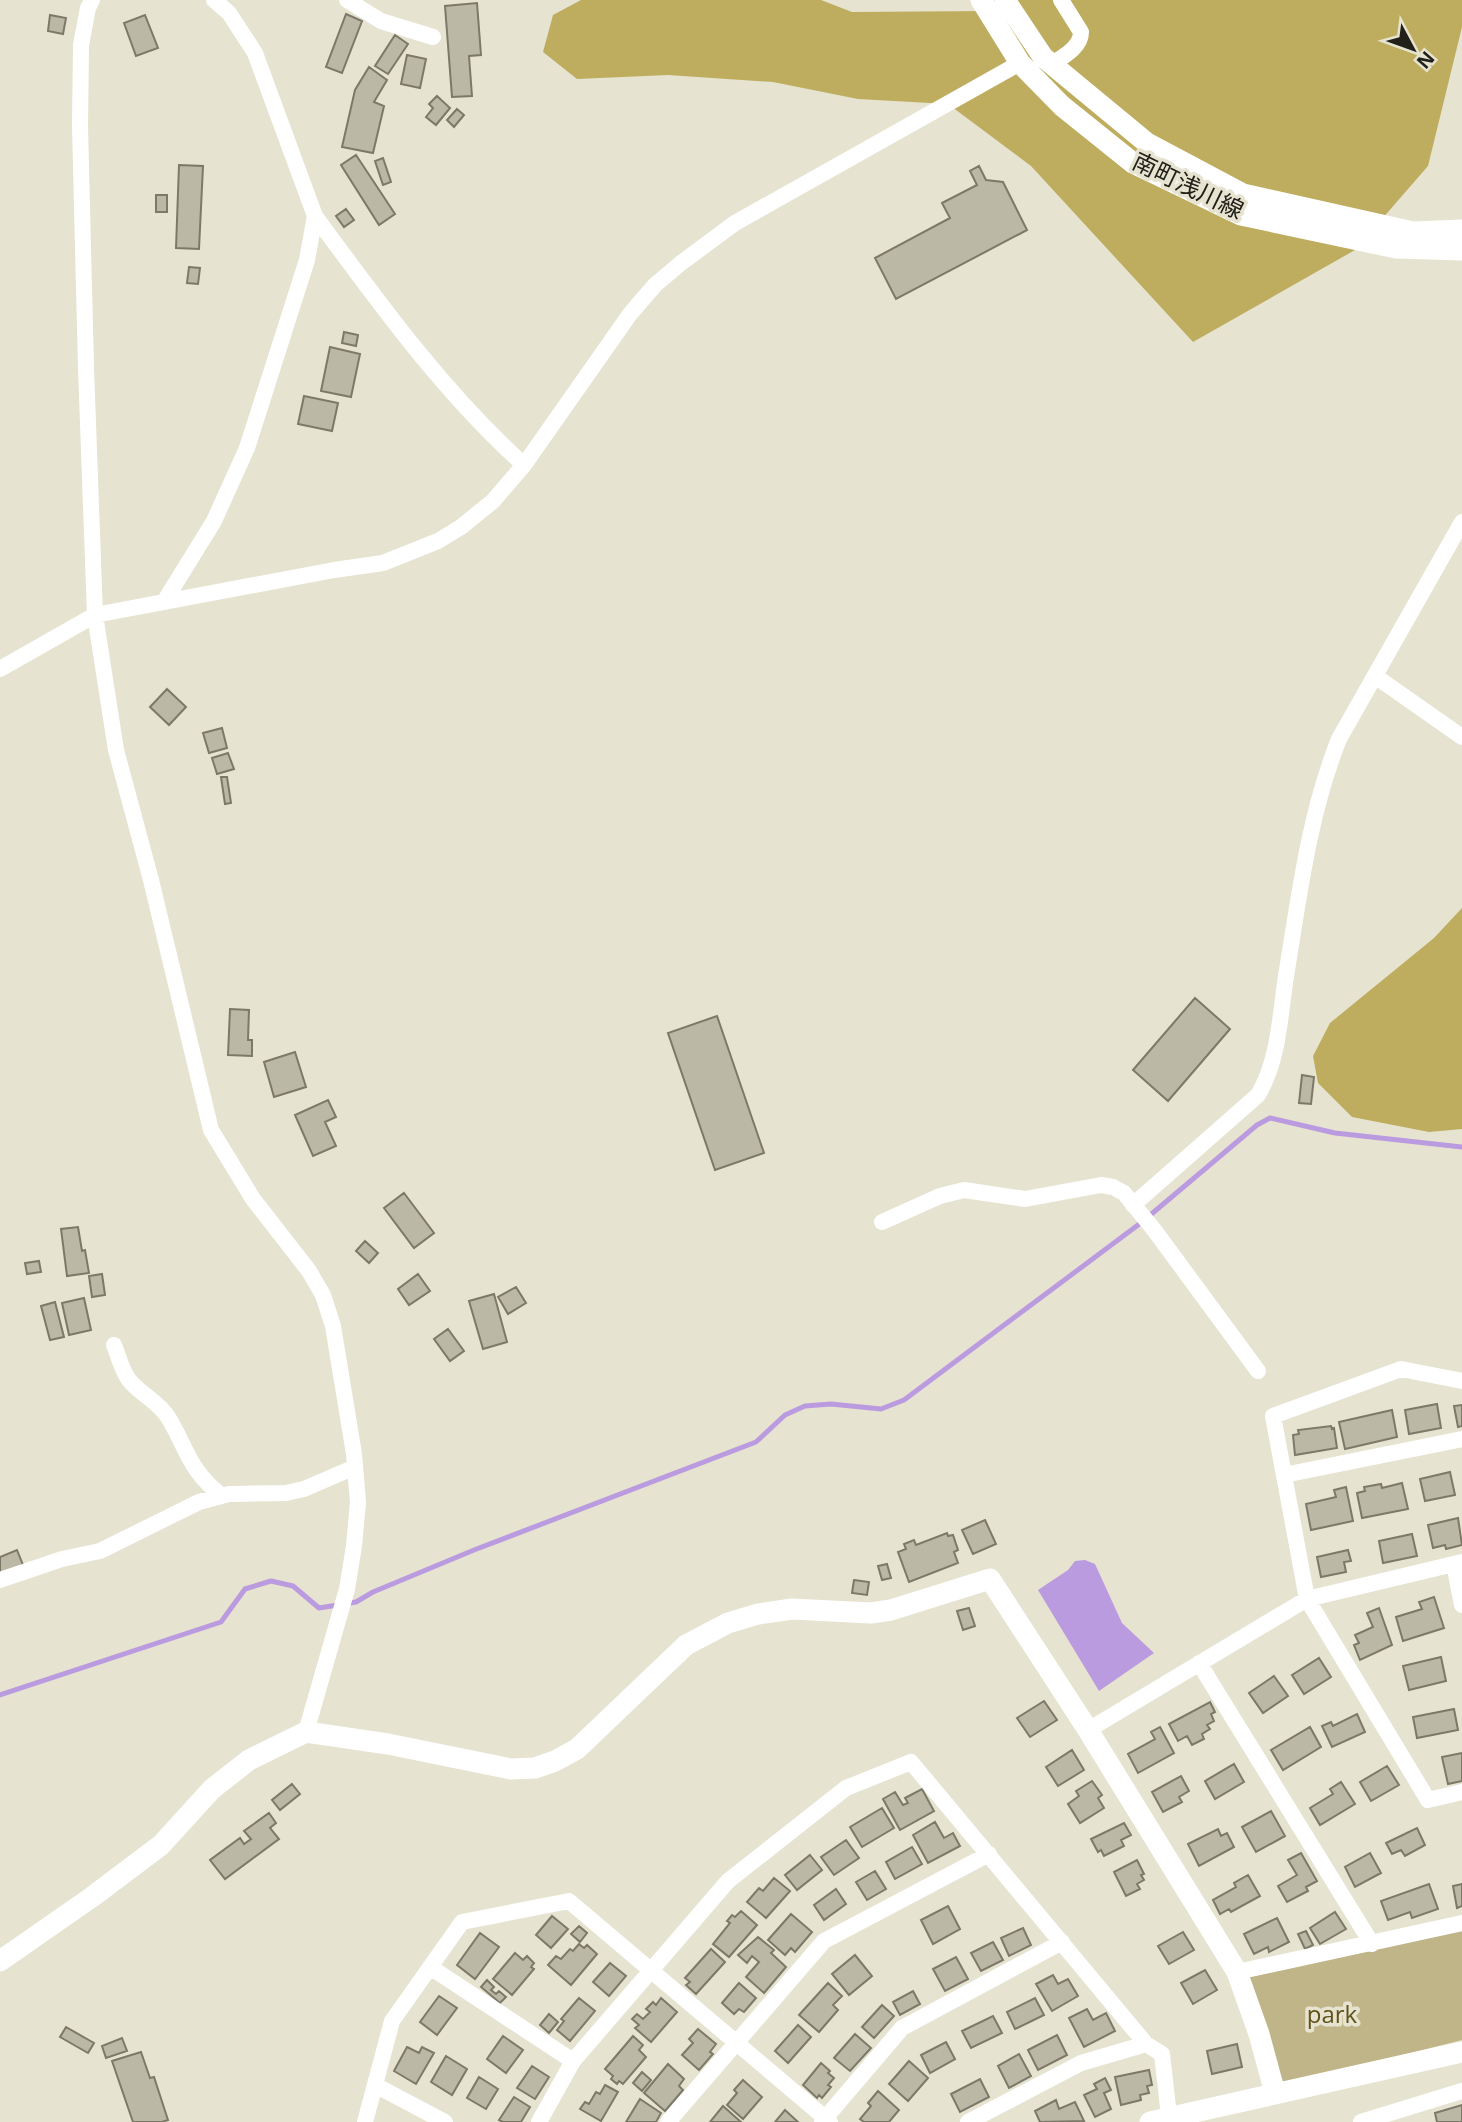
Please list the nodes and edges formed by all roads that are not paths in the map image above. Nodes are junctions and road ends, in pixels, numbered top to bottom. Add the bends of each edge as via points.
1 (92, 0) edge
2 (215, 0) edge
3 (347, 0) edge
4 (981, 0) edge
5 (1005, 0) edge
6 (1061, 0) edge
7 (433, 37) dead end
8 (1020, 63) junction
9 (1052, 64) junction
10 (315, 216) junction
11 (1462, 230) edge
12 (1462, 250) edge
13 (524, 465) junction
14 (1462, 522) edge
15 (164, 602) junction
16 (95, 615) junction
17 (0, 669) edge
18 (1375, 676) junction
19 (1462, 737) edge
20 (1133, 1205) junction
21 (882, 1222) dead end
22 (114, 1345) dead end
23 (1258, 1371) dead end
24 (1462, 1381) edge
25 (1462, 1439) edge
26 (355, 1467) junction
27 (1284, 1475) junction
28 (222, 1496) junction
29 (1458, 1563) edge
30 (0, 1580) edge
31 (1307, 1599) junction
32 (1462, 1605) edge
33 (1199, 1663) junction
34 (1088, 1730) junction
35 (306, 1732) junction
36 (1462, 1792) edge
37 (989, 1854) junction
38 (1462, 1923) edge
39 (1062, 1942) junction
40 (1372, 1944) junction
41 (0, 1961) edge
42 (430, 1968) junction
43 (649, 1970) junction
44 (1237, 1972) junction
45 (736, 2044) junction
46 (1146, 2044) junction
47 (1462, 2052) edge
48 (573, 2062) junction
49 (375, 2085) junction
50 (1462, 2091) edge
51 (1275, 2093) junction
52 (1160, 2119) edge
53 (826, 2121) edge
54 (365, 2122) edge
55 (445, 2122) edge
56 (539, 2122) edge
57 (668, 2122) edge
58 (968, 2122) edge
59 (1361, 2122) edge

1 - 16 street via 81,45 80,126
2 - 10 street via 256,53
3 - 7 street via 381,21
4 - 8 street, 南町浅川線
5 - 9 street, 南町浅川線
6 - 9 street via 1082,37
8 - 12 street, 南町浅川線 via 1062,106 1133,163 1241,215 1396,248
8 - 13 street via 734,223 681,263 631,314
9 - 11 street, 南町浅川線 via 1147,143 1243,194 1413,232
10 - 13 street via 432,369
10 - 15 street via 307,260 247,448 214,522
13 - 15 street via 493,501 461,527 383,563
14 - 18 street
15 - 16 street
16 - 17 street
16 - 26 street via 116,750 211,1130 253,1199 323,1295 333,1326
18 - 19 street
18 - 20 street via 1339,740 1320,793 1273,1060 1264,1085
20 - 21 street via 1124,1193 1101,1185 1025,1199 964,1190
20 - 23 street
22 - 28 street via 130,1381 156,1403 189,1461
24 - 27 street via 1401,1369 1273,1416
25 - 27 street
26 - 28 street via 286,1493
26 - 35 street via 358,1502 347,1589
27 - 31 street
28 - 30 street via 181,1510 100,1551
29 - 31 street
29 - 32 street
31 - 33 street
31 - 36 street via 1428,1800
33 - 34 street
33 - 40 street
34 - 35 street via 990,1579 891,1610 792,1609 728,1623 686,1644 577,1749 535,1768 511,1769
34 - 44 street
35 - 41 street via 249,1760 212,1788 161,1844
37 - 39 street
37 - 43 street via 911,1762 846,1788 749,1864 728,1881
37 - 45 street via 824,1941
38 - 40 street
39 - 46 street
39 - 53 street via 902,2028
40 - 44 street
42 - 43 street via 462,1922 569,1901
42 - 48 street
42 - 49 street via 392,2021
43 - 45 street
43 - 48 street
44 - 51 street
45 - 53 street
45 - 57 street
46 - 52 street via 1162,2054
46 - 58 street via 1081,2063
47 - 51 street
48 - 56 street
49 - 54 street
49 - 55 street
50 - 59 street
51 - 52 street

